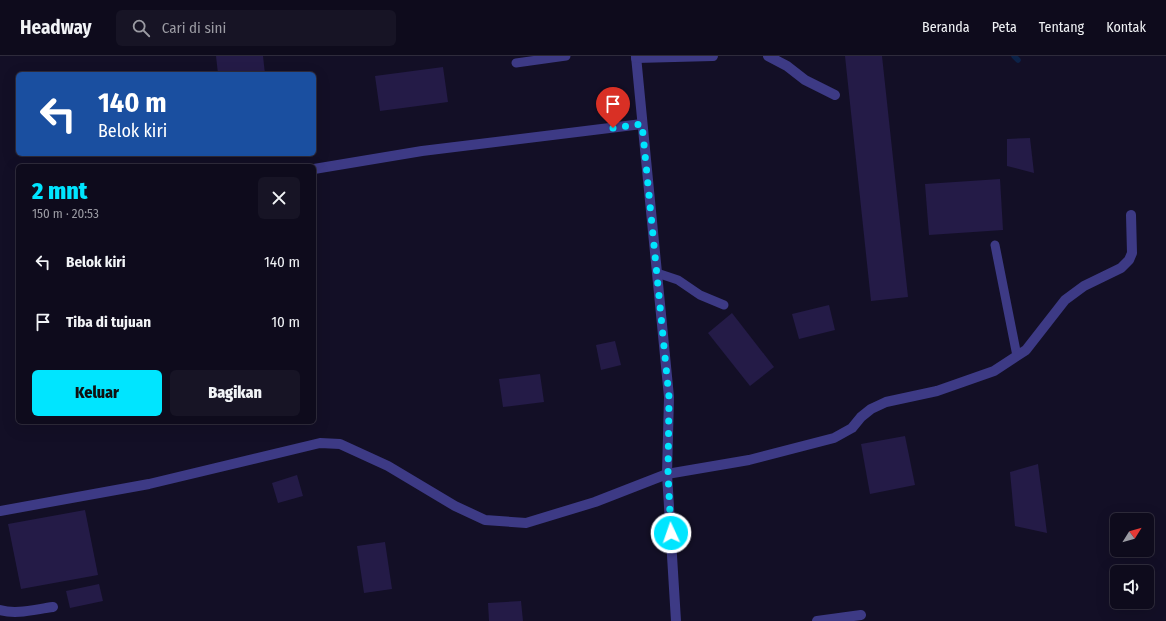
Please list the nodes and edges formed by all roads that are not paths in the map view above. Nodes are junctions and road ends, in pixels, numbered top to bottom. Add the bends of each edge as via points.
1 (566, 56) edge
2 (713, 56) edge
3 (768, 56) edge
4 (636, 57) edge
5 (516, 63) dead end
6 (835, 95) dead end
7 (642, 124) junction
8 (316, 169) edge
9 (1131, 215) dead end
10 (995, 245) dead end
11 (657, 273) junction
12 (724, 305) dead end
13 (1017, 356) junction
14 (668, 474) junction
15 (0, 511) edge
16 (53, 607) dead end
17 (0, 610) edge
18 (861, 615) dead end
19 (676, 621) edge
20 (817, 621) edge

1 - 5 lane
2 - 4 street
3 - 6 street via 805,80
4 - 7 street
7 - 8 street via 422,151
7 - 11 street
9 - 13 street via 1132,253 1129,260 1121,268 1084,286 1065,300 1026,350
10 - 13 lane
11 - 12 lane via 678,280 700,295
11 - 14 street via 669,397
13 - 14 street via 994,372 937,391 886,402 871,409 852,428 834,438 749,460
14 - 15 street via 545,519 526,524 509,523 485,520 455,506 388,466 340,444 320,444 149,484
14 - 19 street
16 - 17 street via 7,612
18 - 20 street

